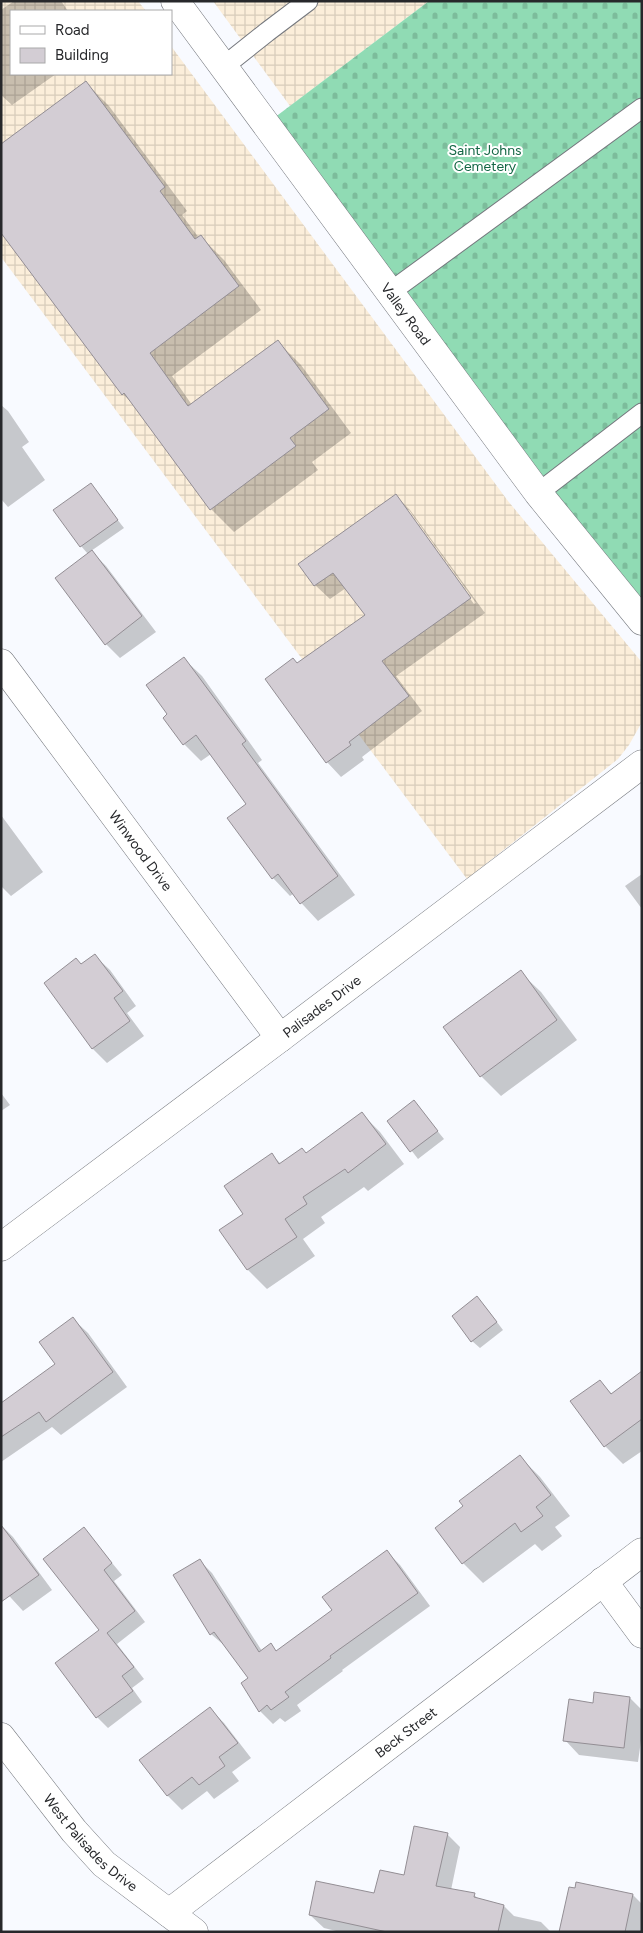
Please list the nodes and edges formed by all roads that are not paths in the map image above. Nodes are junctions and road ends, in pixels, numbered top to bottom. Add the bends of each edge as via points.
1 (175, 1) edge
2 (308, 1) edge
3 (224, 67) junction
4 (642, 108) edge
5 (389, 293) junction
6 (642, 413) edge
7 (538, 493) junction
8 (642, 621) edge
9 (1, 662) edge
10 (642, 764) edge
11 (280, 1038) junction
12 (1, 1247) edge
13 (642, 1552) edge
14 (603, 1581) junction
15 (642, 1634) edge
16 (1, 1737) edge
17 (169, 1913) junction
18 (194, 1932) edge

1 - 3 street, Valley Road
2 - 3 lane
3 - 5 street, Valley Road
4 - 5 lane
5 - 7 street, Valley Road
6 - 7 lane
7 - 8 street, Valley Road
9 - 11 street, Winwood Drive
10 - 11 street, Palisades Drive
11 - 12 street, Palisades Drive
13 - 14 street, Beck Street
14 - 15 street
14 - 17 street, Beck Street
16 - 17 street, West Palisades Drive via 74,1832 104,1864
17 - 18 street, West Palisades Drive

